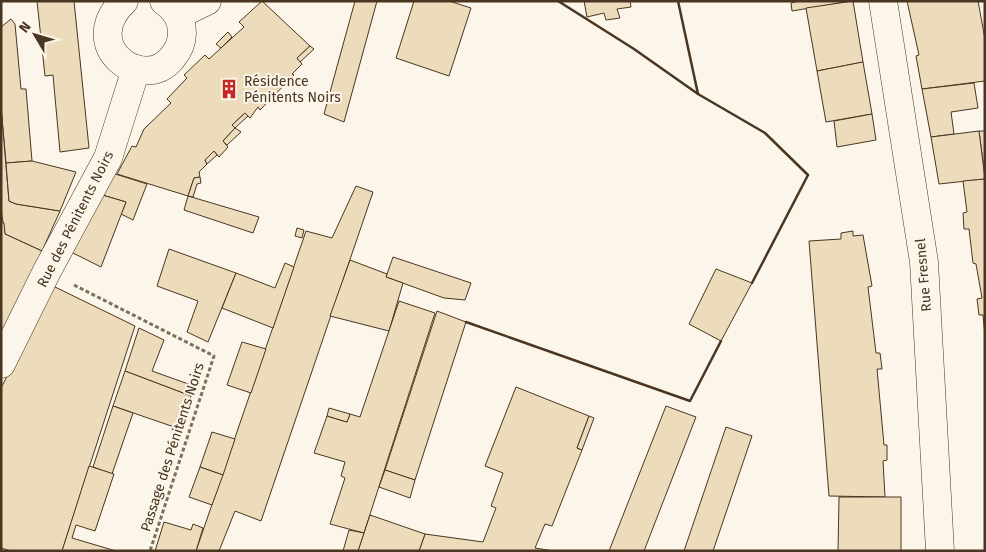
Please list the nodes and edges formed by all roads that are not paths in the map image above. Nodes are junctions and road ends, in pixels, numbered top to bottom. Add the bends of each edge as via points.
1 (124, 1) edge
2 (207, 1) edge
3 (883, 1) edge
4 (171, 8) edge
5 (136, 69) junction
6 (1, 364) edge
7 (940, 551) edge

1 - 5 street via 109,20 109,45 115,56
2 - 4 street
3 - 7 street, Rue Fresnel via 924,262
4 - 5 street via 182,26 178,50 160,67
5 - 6 street, Rue des Pénitents Noirs via 108,158

